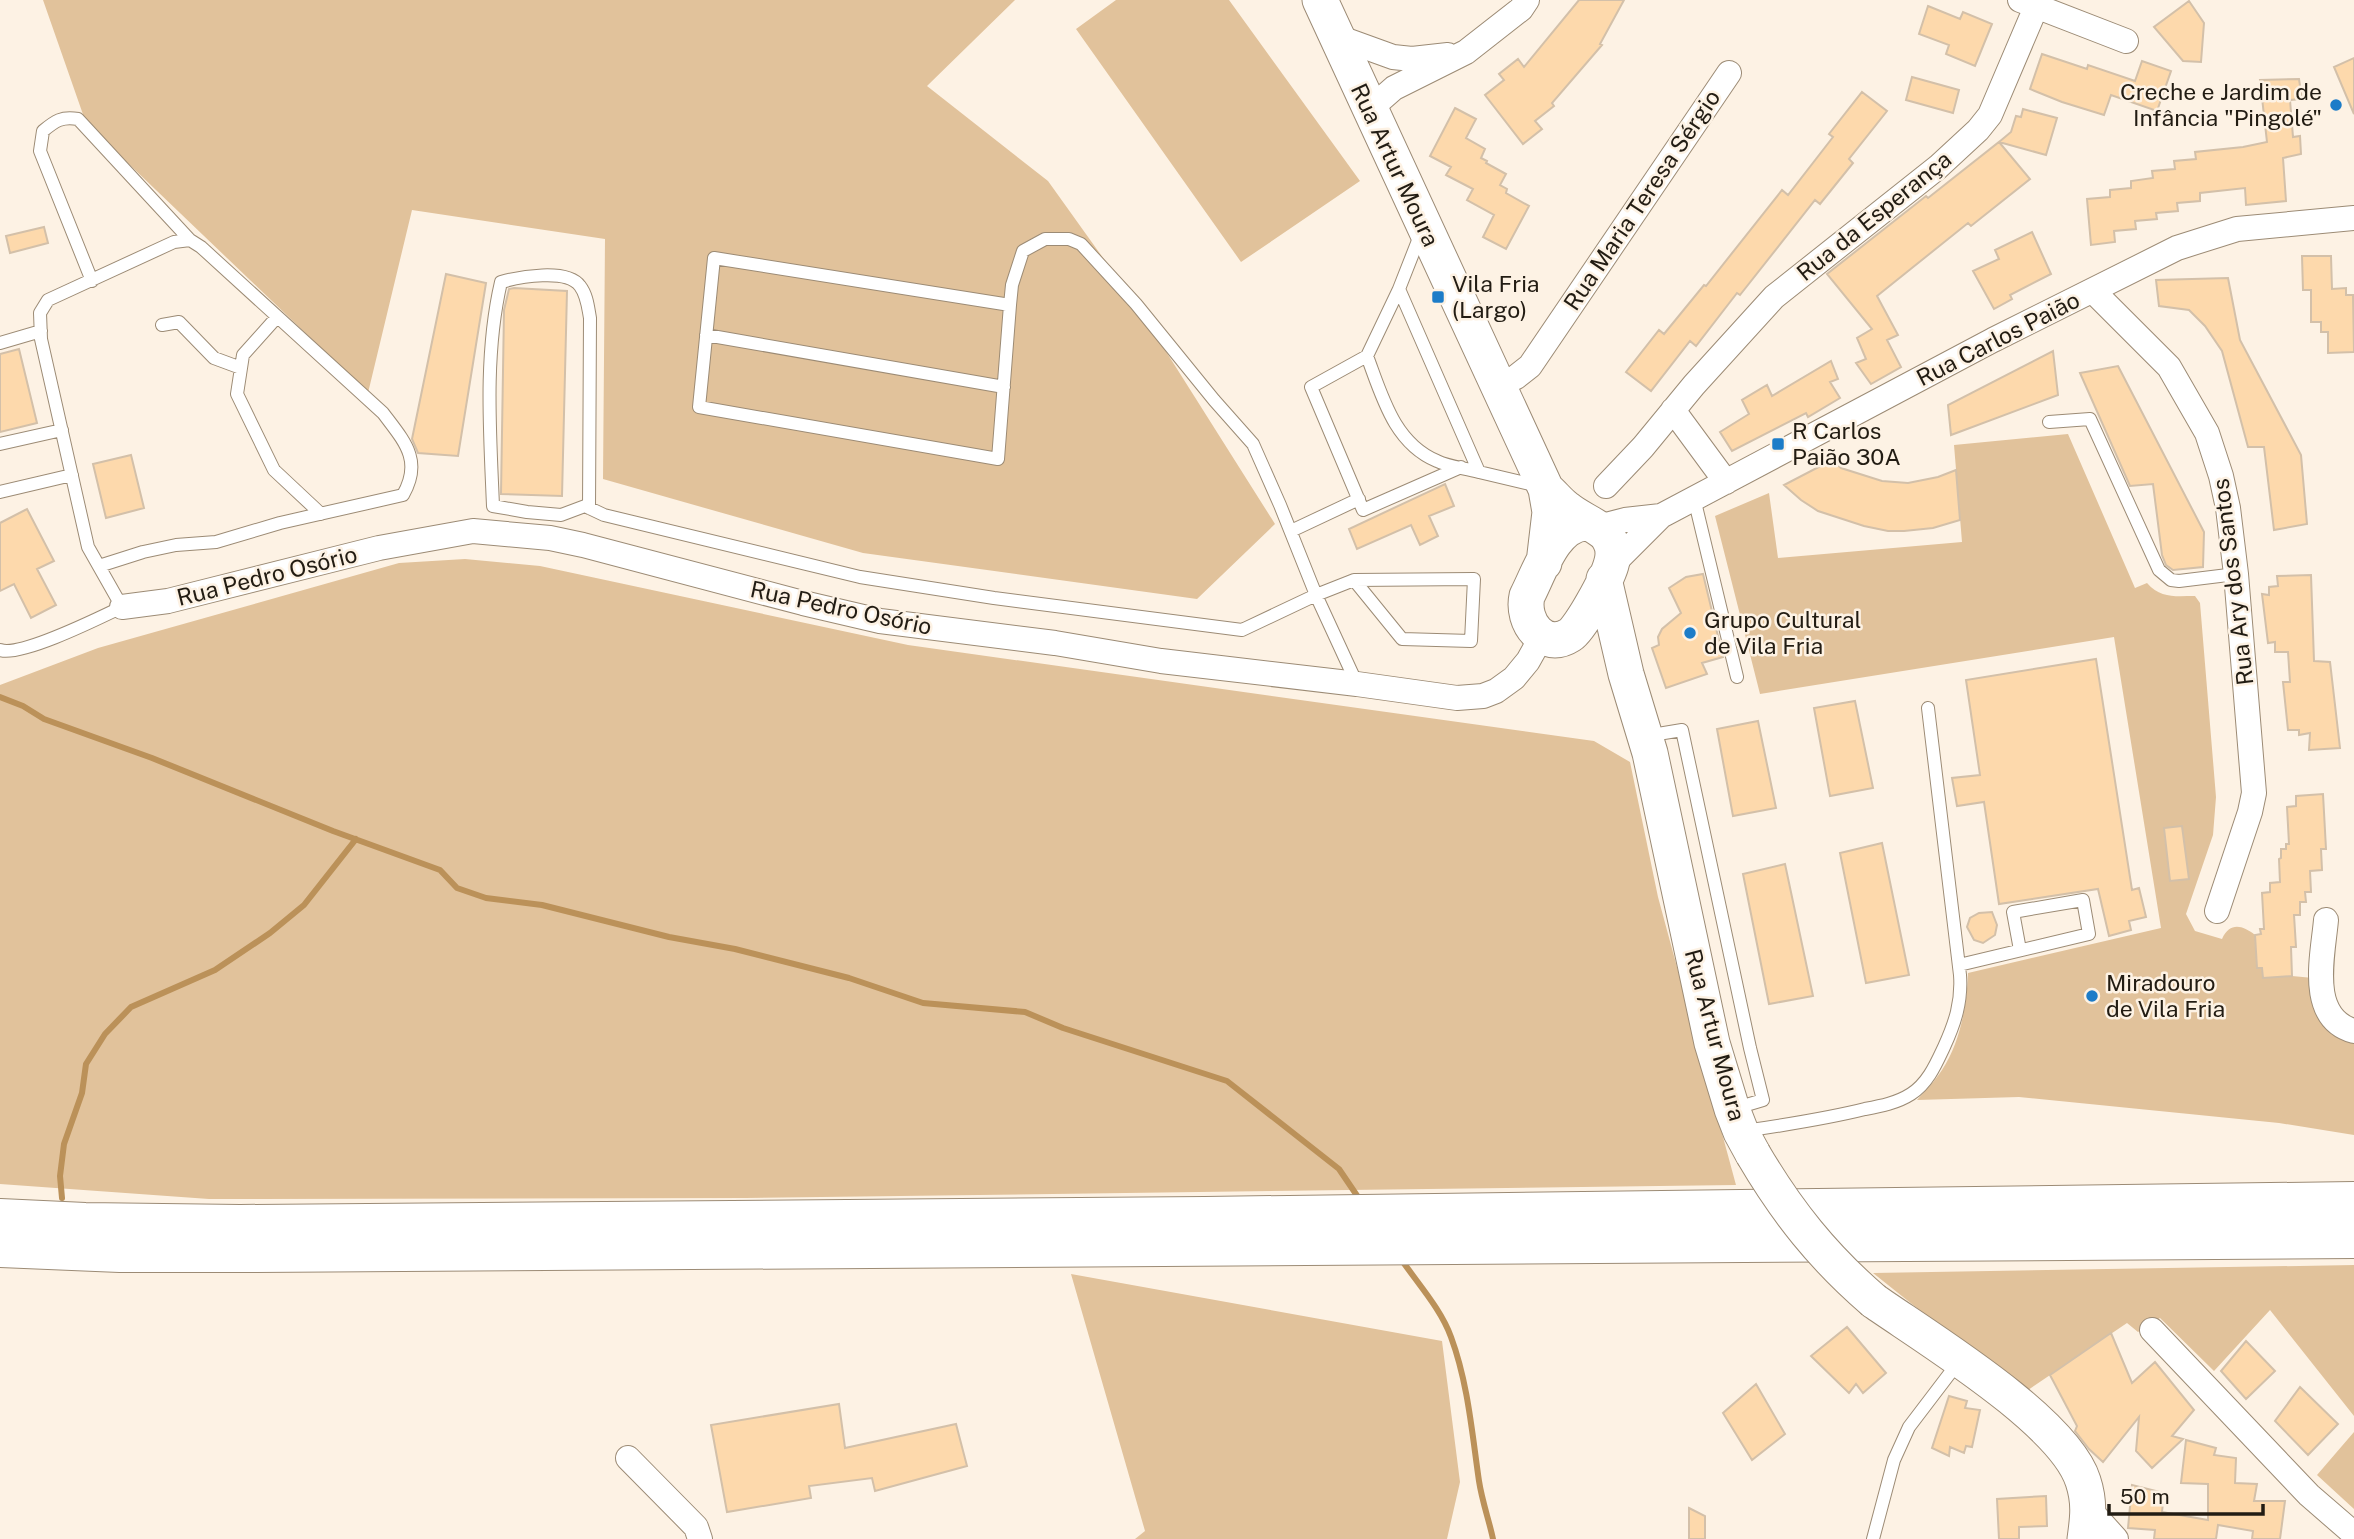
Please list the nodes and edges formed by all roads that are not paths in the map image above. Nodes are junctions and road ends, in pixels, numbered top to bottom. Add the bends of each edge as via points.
1 (1320, 0) edge
2 (1527, 0) edge
3 (2032, 2) edge
4 (1335, 36) junction
5 (2126, 41) dead end
6 (1466, 52) junction
7 (1729, 73) dead end
8 (1370, 109) junction
9 (2354, 218) edge
10 (1424, 226) junction
11 (190, 240) junction
12 (92, 281) junction
13 (1398, 289) junction
14 (2093, 291) junction
15 (1010, 305) junction
16 (277, 317) junction
17 (162, 325) dead end
18 (41, 331) junction
19 (706, 335) junction
20 (0, 342) edge
21 (1367, 356) junction
22 (241, 368) junction
23 (1498, 386) junction
24 (1004, 387) junction
25 (1674, 410) junction
26 (2049, 422) dead end
27 (62, 430) junction
28 (0, 444) edge
29 (1461, 467) junction
30 (1479, 472) junction
31 (72, 475) junction
32 (1726, 482) junction
33 (1606, 486) dead end
34 (1546, 489) junction
35 (0, 492) edge
36 (1694, 498) junction
37 (1359, 499) junction
38 (589, 508) junction
39 (321, 514) junction
40 (1661, 516) junction
41 (1592, 525) junction
42 (1291, 531) junction
43 (1544, 564) junction
44 (99, 566) junction
45 (1607, 572) junction
46 (2236, 575) junction
47 (1354, 580) junction
48 (1316, 595) junction
49 (122, 607) junction
50 (1556, 636) junction
51 (0, 650) edge
52 (1626, 674) junction
53 (1737, 677) dead end
54 (1357, 684) junction
55 (1927, 708) dead end
56 (2217, 911) dead end
57 (2326, 920) dead end
58 (2020, 950) junction
59 (1959, 965) junction
60 (2354, 1031) edge
61 (1742, 1132) junction
62 (2354, 1201) edge
63 (0, 1218) edge
64 (2354, 1239) edge
65 (0, 1248) edge
66 (2152, 1330) dead end
67 (1960, 1360) junction
68 (628, 1458) dead end
69 (2087, 1525) edge
70 (2354, 1534) edge
71 (700, 1539) edge
72 (1873, 1539) edge
73 (2116, 1539) edge

1 - 4 main road, Rua Artur Moura
2 - 6 street
3 - 5 street
3 - 25 street, Rua da Esperança via 1990,115 1978,130 1774,297
4 - 6 street via 1393,57 1431,58
4 - 8 main road, Rua Artur Moura
6 - 8 street via 1394,88
7 - 23 street, Rua Maria Teresa Sérgio via 1530,366
8 - 10 main road, Rua Artur Moura
9 - 14 street, Rua Carlos Paião via 2237,229 2177,248
10 - 13 lane
10 - 23 main road, Rua Artur Moura
11 - 12 lane via 174,242
11 - 12 lane via 78,119 56,120 43,131 40,151
11 - 16 lane
12 - 18 lane via 48,300 40,313
13 - 21 lane
13 - 30 lane
14 - 32 street, Rua Carlos Paião
14 - 46 street, Rua Ary dos Santos via 2169,367 2207,433 2228,508
15 - 19 lane via 714,258
15 - 24 lane
15 - 42 lane via 1023,251 1045,239 1082,244 1253,444
16 - 22 lane via 243,355
16 - 39 lane via 383,413 403,439 412,463 411,480 403,495
17 - 22 lane via 179,322 214,358
18 - 20 lane
18 - 27 lane
19 - 24 lane
19 - 24 lane via 699,407 998,459
21 - 29 lane via 1385,405 1406,441 1436,461
21 - 37 lane via 1311,387
22 - 39 lane via 237,394 274,470
23 - 34 main road, Rua Artur Moura
25 - 32 street
25 - 33 street, Rua da Esperança
26 - 46 lane via 2090,419 2164,576 2179,581
27 - 28 lane
27 - 31 lane
29 - 30 lane
29 - 37 lane via 1363,510
30 - 34 lane
31 - 35 lane
31 - 44 lane via 88,547
32 - 36 street, Rua Carlos Paião
34 - 41 main road
34 - 43 main road via 1550,512
36 - 40 street, Rua Carlos Paião
36 - 53 lane
37 - 42 lane
38 - 38 lane via 590,318 584,293 580,285 560,276 523,276 501,282 492,340 489,431 493,506 561,515
38 - 48 lane via 860,577 1241,629
39 - 44 lane via 216,542 142,552
40 - 41 street, Rua Carlos Paião
40 - 45 street, Rua Carlos Paião
41 - 43 main road via 1578,523 1563,530
41 - 45 main road, Rua Artur Moura via 1611,541
42 - 48 lane
43 - 50 main road via 1527,596 1527,621
44 - 49 lane
45 - 50 main road via 1578,628
45 - 52 main road, Rua Artur Moura
46 - 56 street, Rua Ary dos Santos via 2254,793
47 - 47 lane via 1474,579 1471,640 1402,639
47 - 48 lane
48 - 54 lane
49 - 51 lane via 38,644 10,652
49 - 54 street, Rua Pedro Osório via 168,601 379,548 473,531 583,545 880,621
50 - 52 main road via 1598,649
50 - 54 street, Rua Pedro Osório via 1514,678 1483,696 1457,698
52 - 61 main road, Rua Artur Moura via 1646,736 1712,1043
55 - 59 lane
57 - 60 street via 2322,990 2326,1008 2338,1024
58 - 58 lane via 2089,934 2083,900 2013,912
58 - 59 lane
59 - 61 lane via 1960,1004 1954,1026 1934,1070 1910,1095 1830,1118
61 - 67 main road, Rua Artur Moura, bridge via 1786,1208 1849,1279
62 - 63 main road via 1191,1217 253,1223
64 - 65 main road via 257,1253
66 - 70 street via 2309,1495
67 - 69 main road, Rua Artur Moura via 2045,1428 2071,1458 2082,1479
67 - 72 lane via 1909,1427 1894,1460
68 - 71 street via 696,1527
69 - 73 street, Rua Artur Moura

